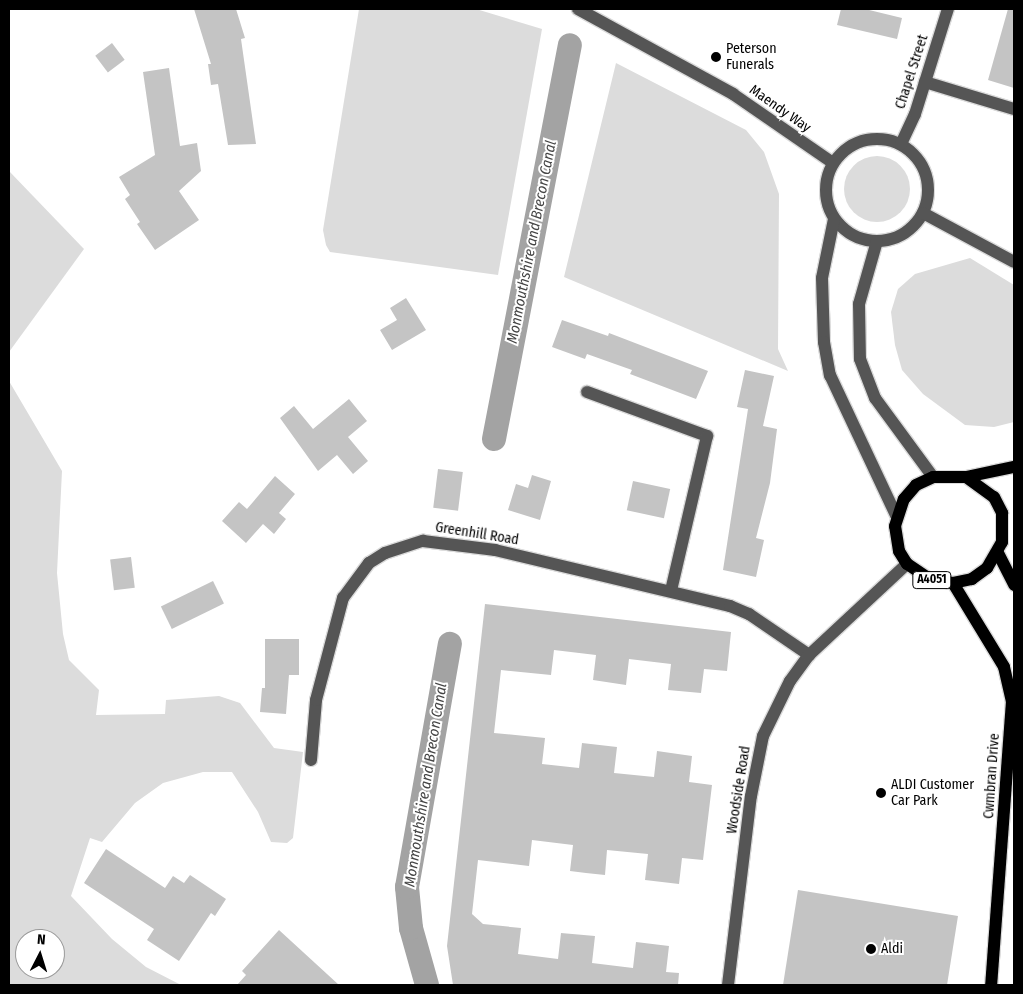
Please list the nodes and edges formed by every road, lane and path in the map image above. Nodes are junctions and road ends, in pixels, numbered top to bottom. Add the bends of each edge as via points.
1 (578, 9) edge
2 (948, 9) edge
3 (925, 82) junction
4 (1014, 109) edge
5 (901, 144) junction
6 (832, 163) junction
7 (924, 213) junction
8 (834, 219) junction
9 (878, 241) junction
10 (1014, 262) edge
11 (587, 392) dead end
12 (1014, 467) edge
13 (933, 477) junction
14 (966, 477) junction
15 (896, 516) junction
16 (1014, 520) edge
17 (1004, 531) junction
18 (998, 553) junction
19 (907, 564) junction
20 (954, 583) junction
21 (1014, 585) edge
22 (671, 591) junction
23 (809, 655) junction
24 (311, 760) dead end
25 (728, 985) edge
26 (991, 985) edge

1 - 6 street, Maendy Way via 733,94
2 - 3 street, Chapel Street
3 - 4 street
3 - 5 street, Chapel Street
5 - 6 street via 886,139 856,142
5 - 7 street via 912,152 926,174 929,187
6 - 8 street via 825,191
7 - 9 street via 905,234
7 - 10 street
8 - 9 street via 861,239
8 - 15 street via 822,278 829,367 844,410 877,468
9 - 13 street via 859,304 860,359 875,398
11 - 22 street via 707,436
12 - 14 main road
13 - 14 main road
13 - 15 main road via 916,485
14 - 17 main road via 994,497
15 - 19 main road, A4051 via 895,537
16 - 17 main road, A4051
17 - 18 main road, A4051
18 - 20 main road, A4051 via 987,568 972,579
18 - 21 main road
19 - 20 main road, A4051 via 931,580
19 - 23 street, Woodside Road
20 - 26 main road, Cwmbran Drive / A4051 via 1004,667 1012,701
22 - 23 street, Greenhill Road via 749,614
22 - 24 street, Greenhill Road via 447,542 423,541 386,553 359,571 336,615 316,700
23 - 25 street, Woodside Road via 775,709 756,765

